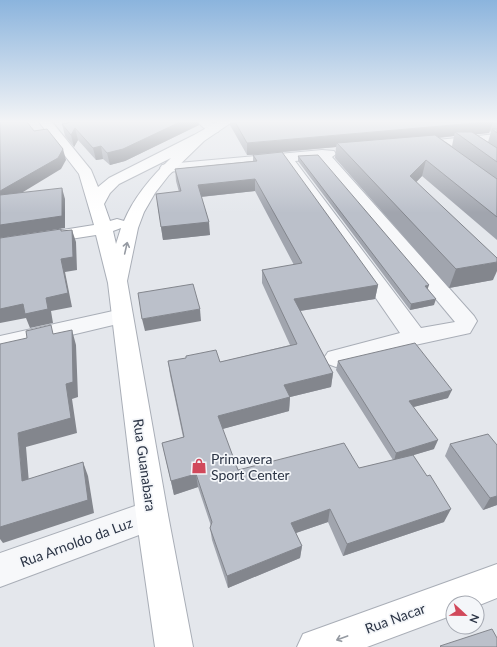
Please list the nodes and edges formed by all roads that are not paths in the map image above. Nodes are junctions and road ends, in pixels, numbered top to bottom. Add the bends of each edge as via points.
1 (69, 152) edge
2 (172, 152) edge
3 (184, 152) edge
4 (343, 152) edge
5 (446, 152) edge
6 (322, 154) junction
7 (286, 158) junction
8 (453, 158) edge
9 (167, 168) junction
10 (86, 173) junction
11 (120, 178) junction
12 (154, 182) junction
13 (136, 213) junction
14 (99, 215) junction
15 (0, 245) edge
16 (118, 283) junction
17 (122, 316) junction
18 (415, 337) junction
19 (0, 344) edge
20 (336, 358) dead end
21 (152, 515) junction
22 (0, 570) edge
23 (497, 581) edge
24 (174, 647) edge
25 (316, 647) edge

1 - 10 main road
2 - 11 main road, Rua Guanabara
3 - 9 main road, Rua Guanabara
4 - 6 street
5 - 8 street
6 - 7 street
6 - 18 street via 466,321 462,328
7 - 9 street
7 - 18 street
9 - 11 main road
9 - 12 main road, Rua Guanabara
10 - 11 main road
10 - 14 main road
11 - 12 main road via 139,176
11 - 14 main road, Rua Guanabara via 103,191
12 - 13 main road, Rua Guanabara
13 - 14 main road via 115,225
16 -> 13 main road, Rua Guanabara
14 - 15 main road
14 - 16 main road, Rua Guanabara
16 - 17 main road, Rua Guanabara
17 - 19 street
17 - 21 main road, Rua Guanabara
18 - 20 street
21 - 22 street, Rua Arnoldo da Luz
21 - 24 main road, Rua Guanabara
23 -> 25 main road, Rua Nacar

